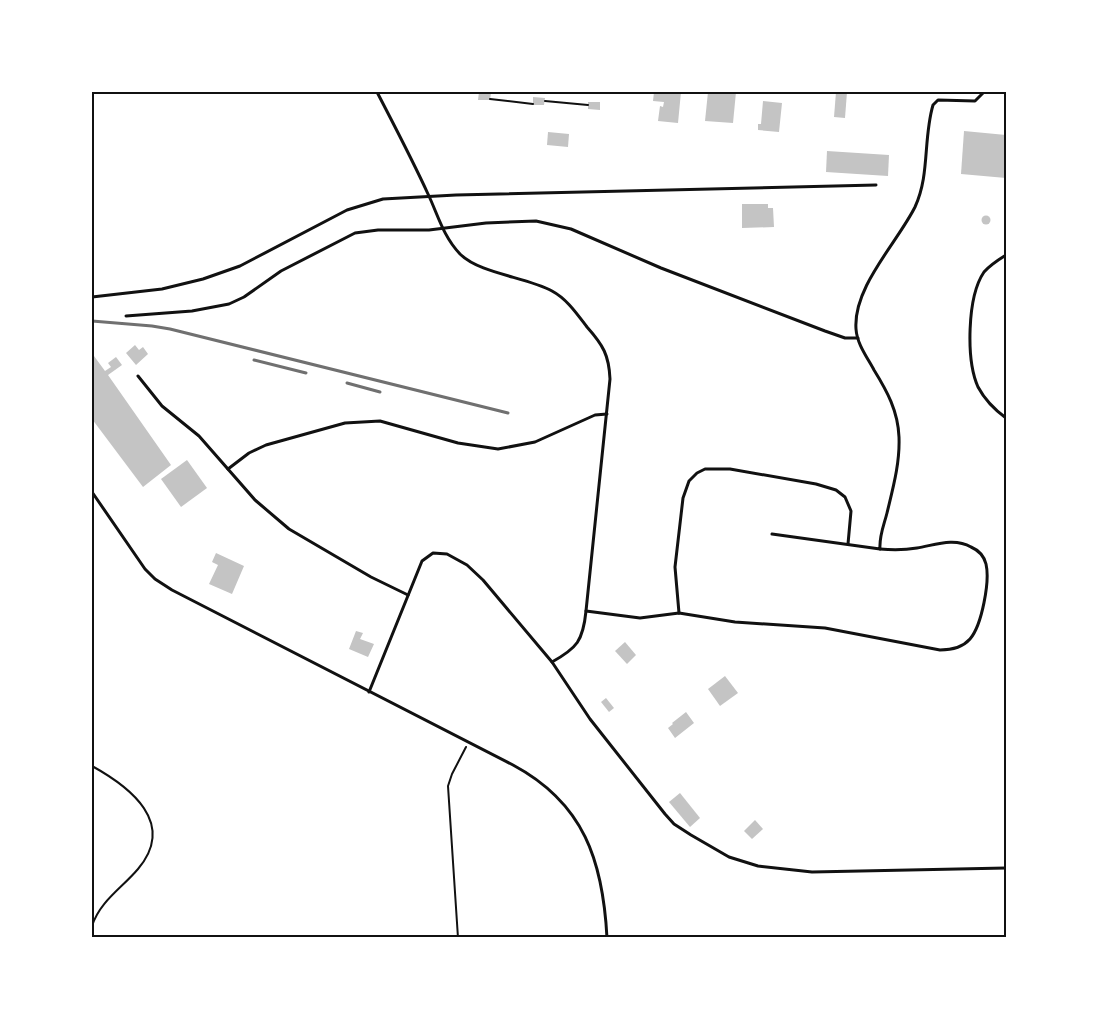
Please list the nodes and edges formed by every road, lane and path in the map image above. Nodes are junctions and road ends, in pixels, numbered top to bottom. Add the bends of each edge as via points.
1 (377, 92) edge
2 (984, 92) edge
3 (490, 99) dead end
4 (545, 101) dead end
5 (533, 104) dead end
6 (588, 105) dead end
7 (876, 185) dead end
8 (429, 196) junction
9 (442, 228) junction
10 (1006, 255) edge
11 (92, 297) edge
12 (126, 316) dead end
13 (858, 338) junction
14 (138, 376) dead end
15 (607, 414) junction
16 (1006, 418) edge
17 (228, 469) junction
18 (92, 492) edge
19 (772, 534) dead end
20 (848, 544) junction
21 (880, 549) junction
22 (408, 595) junction
23 (586, 611) junction
24 (679, 613) junction
25 (552, 662) junction
26 (369, 692) junction
27 (468, 742) junction
28 (92, 766) edge
29 (1006, 868) edge
30 (92, 926) edge
31 (458, 938) edge
32 (607, 938) edge

1 - 8 lane
2 - 13 lane via 975,100 938,100 933,105 922,189 863,295 856,321
3 - 5 path
4 - 6 path
7 - 8 lane
8 - 9 lane
8 - 11 lane via 383,199 358,206 240,266 203,279 162,289
9 - 12 lane via 355,233 281,271 237,301 200,310
9 - 13 lane via 536,221 558,225 825,331
9 - 15 lane via 459,253 471,262 543,287 568,304 608,357
10 - 16 lane via 981,278 969,344 977,385 985,399
13 - 21 lane via 889,396 898,425 898,462
14 - 17 lane via 162,406 199,436
15 - 17 lane via 595,415 535,442 498,448 458,443 380,421 345,423 266,445
15 - 23 lane
17 - 22 lane via 255,500 290,529
18 - 26 lane via 155,579
19 - 20 lane
20 - 21 lane
20 - 24 lane via 851,511 836,490 730,469 705,469 689,481 683,498 675,567
21 - 24 lane via 957,542 981,554 986,562 986,581 980,619 969,640 952,649 934,650 825,628 735,622
22 - 25 lane via 425,557 436,552 453,556 490,587
22 - 26 lane
23 - 24 lane via 639,618
23 - 25 lane via 578,643
25 - 29 lane via 590,719 670,819 729,857 758,866 812,872
26 - 27 lane
27 - 31 path via 448,786
27 - 32 lane via 536,778 557,795 572,815 595,859 604,894
28 - 30 path via 141,801 152,831 149,850 139,868 102,907

